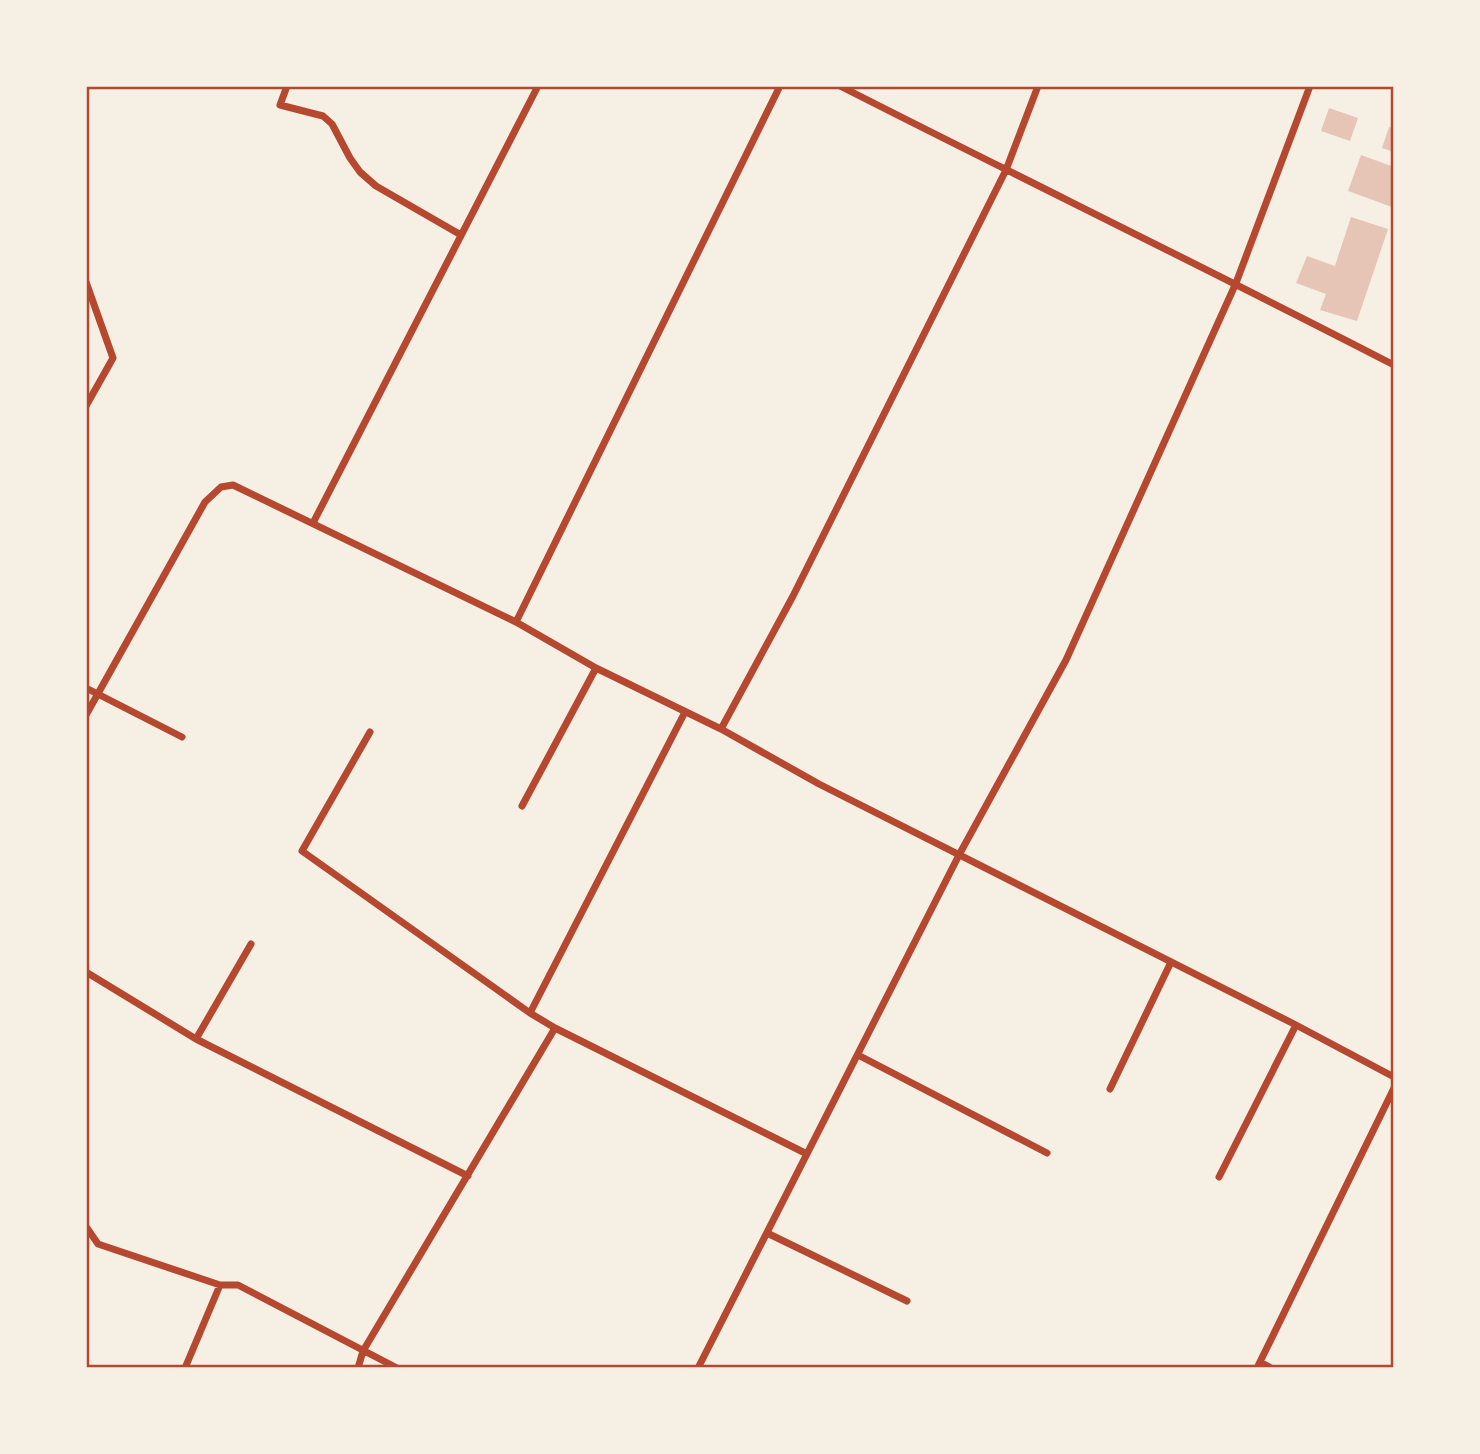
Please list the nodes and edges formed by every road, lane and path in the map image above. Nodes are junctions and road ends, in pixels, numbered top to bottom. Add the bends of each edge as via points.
1 (287, 86) edge
2 (538, 86) edge
3 (780, 86) edge
4 (840, 86) edge
5 (1038, 86) edge
6 (1310, 86) edge
7 (1006, 170) junction
8 (461, 235) junction
9 (86, 282) edge
10 (1236, 283) junction
11 (1394, 365) edge
12 (87, 401) edge
13 (313, 523) junction
14 (516, 622) junction
15 (596, 668) junction
16 (86, 688) edge
17 (97, 695) junction
18 (685, 712) junction
19 (86, 715) edge
20 (721, 729) junction
21 (370, 732) dead end
22 (183, 737) dead end
23 (522, 806) dead end
24 (959, 855) junction
25 (251, 944) dead end
26 (1171, 962) junction
27 (86, 972) edge
28 (530, 1013) junction
29 (1296, 1025) junction
30 (555, 1028) junction
31 (196, 1039) junction
32 (859, 1055) junction
33 (1394, 1077) edge
34 (1394, 1088) edge
35 (1111, 1089) dead end
36 (1047, 1153) dead end
37 (807, 1154) junction
38 (468, 1177) junction
39 (1219, 1177) dead end
40 (86, 1229) edge
41 (767, 1233) junction
42 (220, 1284) junction
43 (907, 1301) dead end
44 (363, 1351) junction
45 (1258, 1365) edge
46 (185, 1368) edge
47 (358, 1368) edge
48 (397, 1368) edge
49 (698, 1368) edge
50 (1271, 1368) edge

1 - 8 street via 280,105 323,116 366,178
2 - 8 street
3 - 14 street
4 - 7 street
5 - 7 street
6 - 10 street
7 - 10 street
7 - 20 street via 793,596
8 - 13 street
9 - 12 street via 113,358
10 - 11 street
10 - 24 street via 1066,660
13 - 14 street
13 - 17 street via 233,485 221,487 205,502
14 - 15 street
15 - 18 street
15 - 23 street
16 - 17 street
17 - 19 street
17 - 22 street
18 - 20 street
18 - 28 street
20 - 24 street via 819,785
21 - 28 street via 302,850
24 - 26 street
24 - 32 street
25 - 31 street
26 - 29 street
26 - 35 street
27 - 31 street
28 - 30 street
29 - 33 street
29 - 39 street
30 - 37 street
30 - 38 street
31 - 38 street
32 - 36 street
32 - 37 street
34 - 45 street
37 - 41 street
38 - 44 street
40 - 42 street via 98,1244
41 - 43 street
41 - 49 street
42 - 44 street via 238,1285
42 - 46 street
44 - 47 street
44 - 48 street
45 - 50 street

